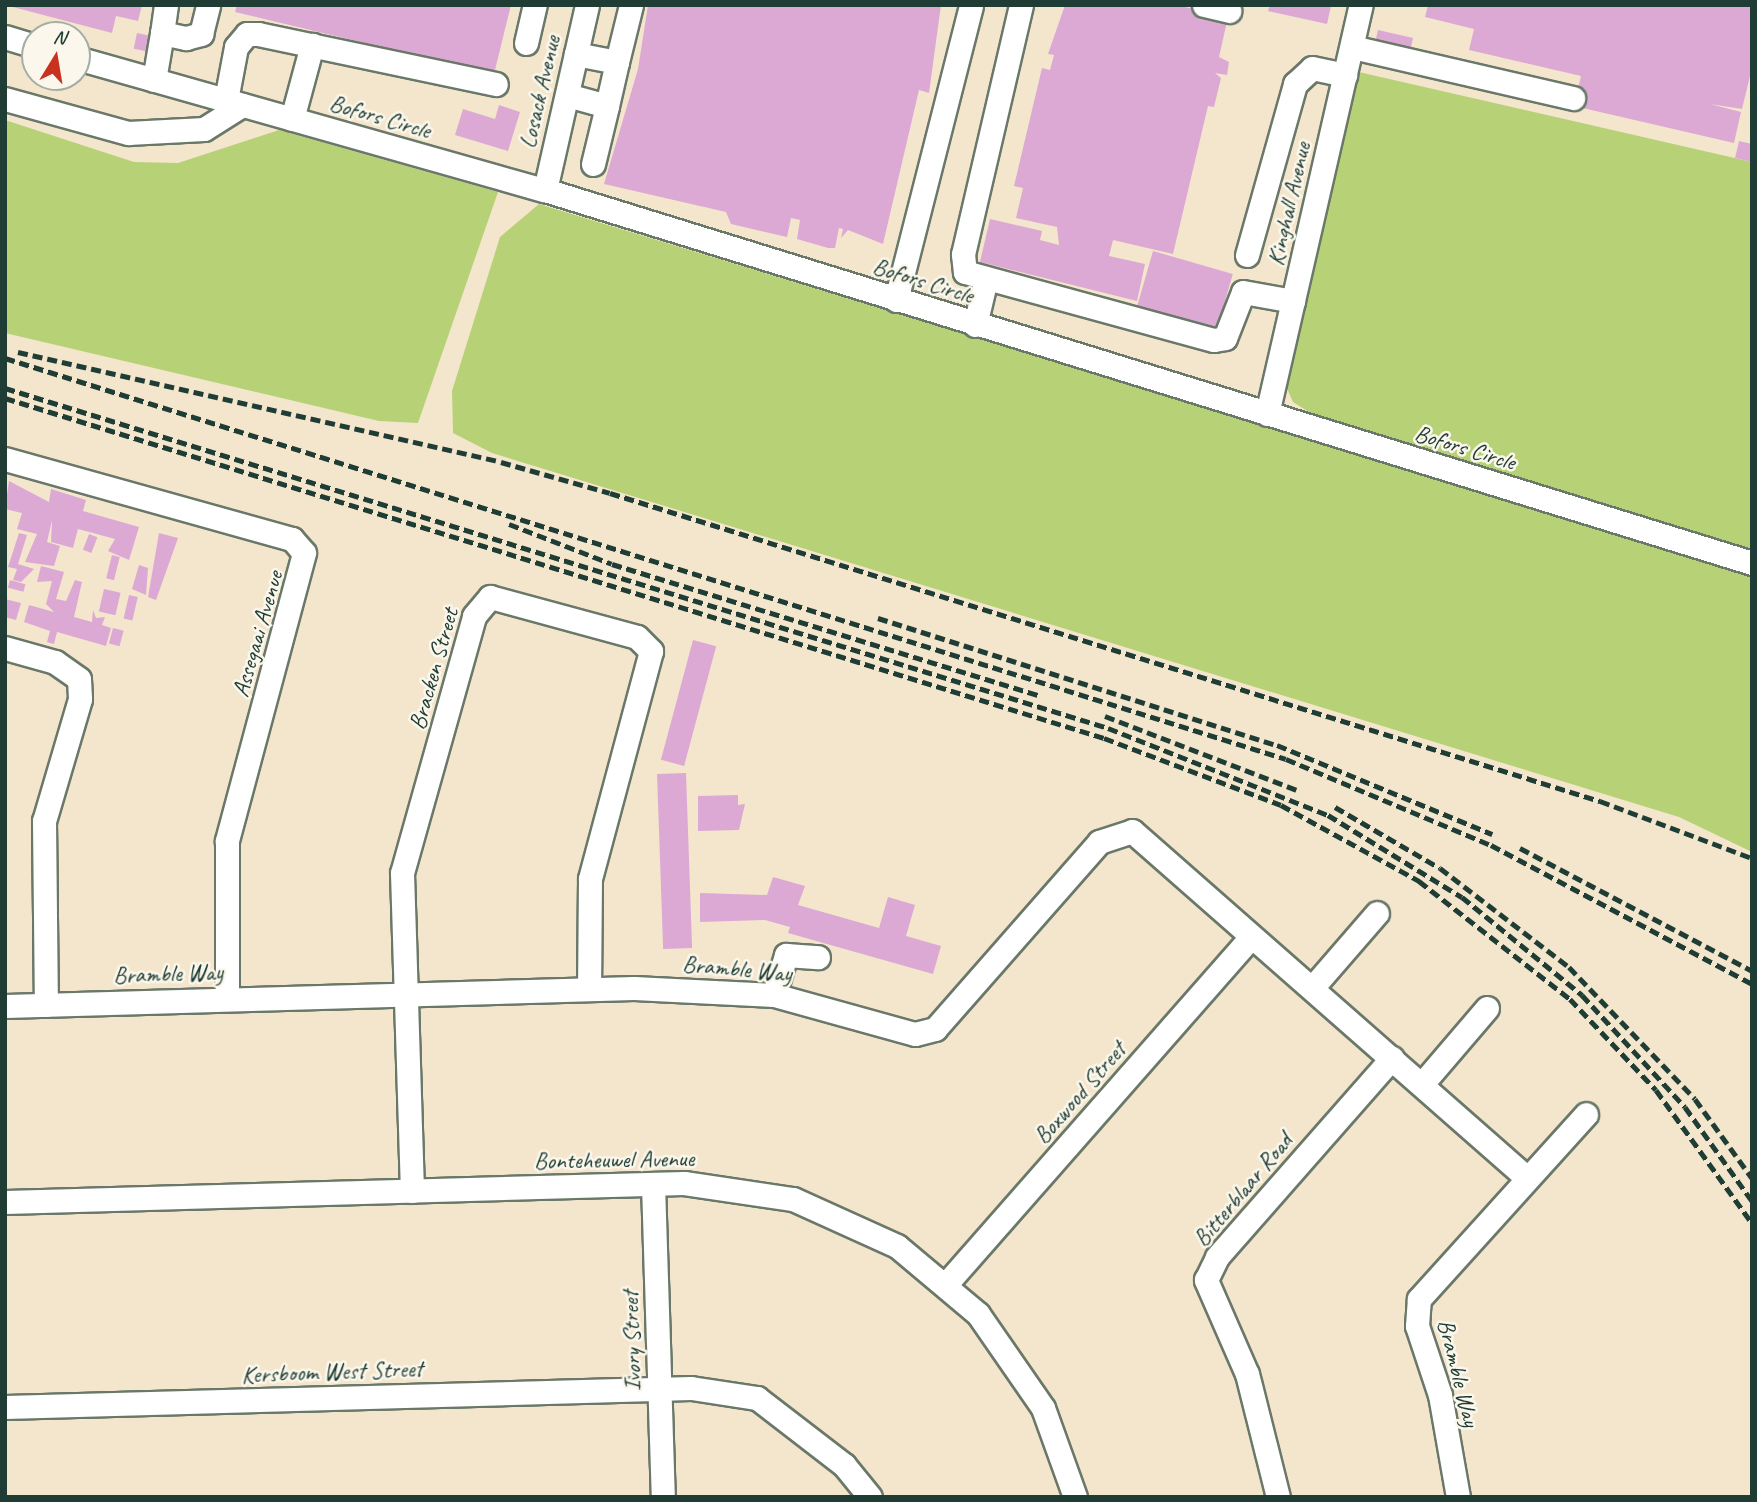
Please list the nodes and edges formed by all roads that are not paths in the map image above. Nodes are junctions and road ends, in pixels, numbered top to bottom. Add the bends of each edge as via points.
1 (166, 5) edge
2 (208, 5) edge
3 (535, 5) edge
4 (587, 5) edge
5 (631, 5) edge
6 (971, 5) edge
7 (1021, 5) edge
8 (1204, 5) edge
9 (1361, 5) edge
10 (1229, 11) dead end
11 (162, 33) junction
12 (526, 43) dead end
13 (312, 45) junction
14 (1352, 47) junction
15 (576, 54) junction
16 (91, 62) edge
17 (617, 62) junction
18 (1345, 75) junction
19 (154, 80) junction
20 (496, 84) dead end
21 (567, 95) junction
22 (1573, 98) dead end
23 (5, 99) edge
24 (234, 103) junction
25 (607, 106) junction
26 (292, 119) junction
27 (593, 164) dead end
28 (545, 190) junction
29 (1247, 255) dead end
30 (985, 283) junction
31 (896, 300) junction
32 (1293, 301) junction
33 (975, 325) junction
34 (1267, 414) junction
35 (5, 459) edge
36 (1752, 563) edge
37 (5, 648) edge
38 (1377, 913) dead end
39 (1251, 937) junction
40 (818, 957) dead end
41 (1312, 988) junction
42 (589, 989) junction
43 (406, 994) junction
44 (774, 995) junction
45 (227, 999) junction
46 (46, 1004) junction
47 (5, 1006) edge
48 (1487, 1008) dead end
49 (1391, 1058) junction
50 (1422, 1084) junction
51 (1587, 1114) dead end
52 (1526, 1177) junction
53 (653, 1184) junction
54 (412, 1191) junction
55 (5, 1202) edge
56 (947, 1283) junction
57 (659, 1389) junction
58 (5, 1407) edge
59 (663, 1497) edge
60 (870, 1497) edge
61 (1075, 1497) edge
62 (1278, 1497) edge
63 (1458, 1497) edge

1 - 11 street
2 - 11 street via 198,37
3 - 12 street
4 - 15 street, Losack Avenue
5 - 17 street
6 - 31 street
7 - 30 street via 963,254 965,272
8 - 10 street
9 - 14 street, Kinghall Avenue
11 - 19 street
13 - 20 street
13 - 24 street via 247,34 236,47
13 - 26 street
14 - 18 street, Kinghall Avenue
14 - 22 street
15 - 17 street
15 - 21 street, Losack Avenue
16 - 19 street, Bofors Circle
17 - 25 street
18 - 29 street via 1312,68 1295,84
18 - 32 street, Kinghall Avenue
19 - 24 street, Bofors Circle
21 - 25 street
21 - 28 street, Losack Avenue
23 - 24 street via 128,133 204,129
24 - 26 street, Bofors Circle
25 - 27 street
26 - 28 street, Bofors Circle
28 - 31 street, Bofors Circle
30 - 32 street via 1214,340 1225,338 1243,292
30 - 33 street
31 - 33 street, Bofors Circle
32 - 34 street, Kinghall Avenue
33 - 34 street, Bofors Circle
34 - 36 street, Bofors Circle
35 - 45 street, Assegaai Avenue via 292,539 304,554 227,841
37 - 46 street via 55,662 79,679 80,699 44,821
38 - 41 street
39 - 41 street, Bramble Way
39 - 44 street, Bramble Way via 1132,831 1118,831 1099,842 935,1029 915,1034
39 - 56 street, Boxwood Street
40 - 44 street via 786,955
41 - 49 street, Bramble Way
42 - 43 street, Bramble Way
42 - 43 street, Bracken Street via 590,879 651,651 637,637 490,597 474,616 406,856
42 - 44 street, Bramble Way
43 - 45 street, Bramble Way
43 - 54 street, Bracken Street
45 - 46 street, Bramble Way
46 - 47 street, Bramble Way
48 - 50 street
49 - 50 street, Bramble Way
49 - 62 street, Bitterblaar Road via 1217,1257 1206,1279 1247,1374
50 - 52 street, Bramble Way
51 - 52 street, Bramble Way
52 - 63 street, Bramble Way via 1423,1291 1416,1308
53 - 54 street, Bonteheuwel Avenue
53 - 56 street, Bonteheuwel Avenue via 729,1186 793,1199 869,1230
53 - 57 street, Ivory Street
54 - 55 street, Bonteheuwel Avenue
56 - 61 street, Bonteheuwel Avenue via 1019,1366 1063,1452
57 - 58 street, Kersboom West Street
57 - 59 street, Ivory Street
57 - 60 street, Kersboom West Street via 757,1398 844,1465

